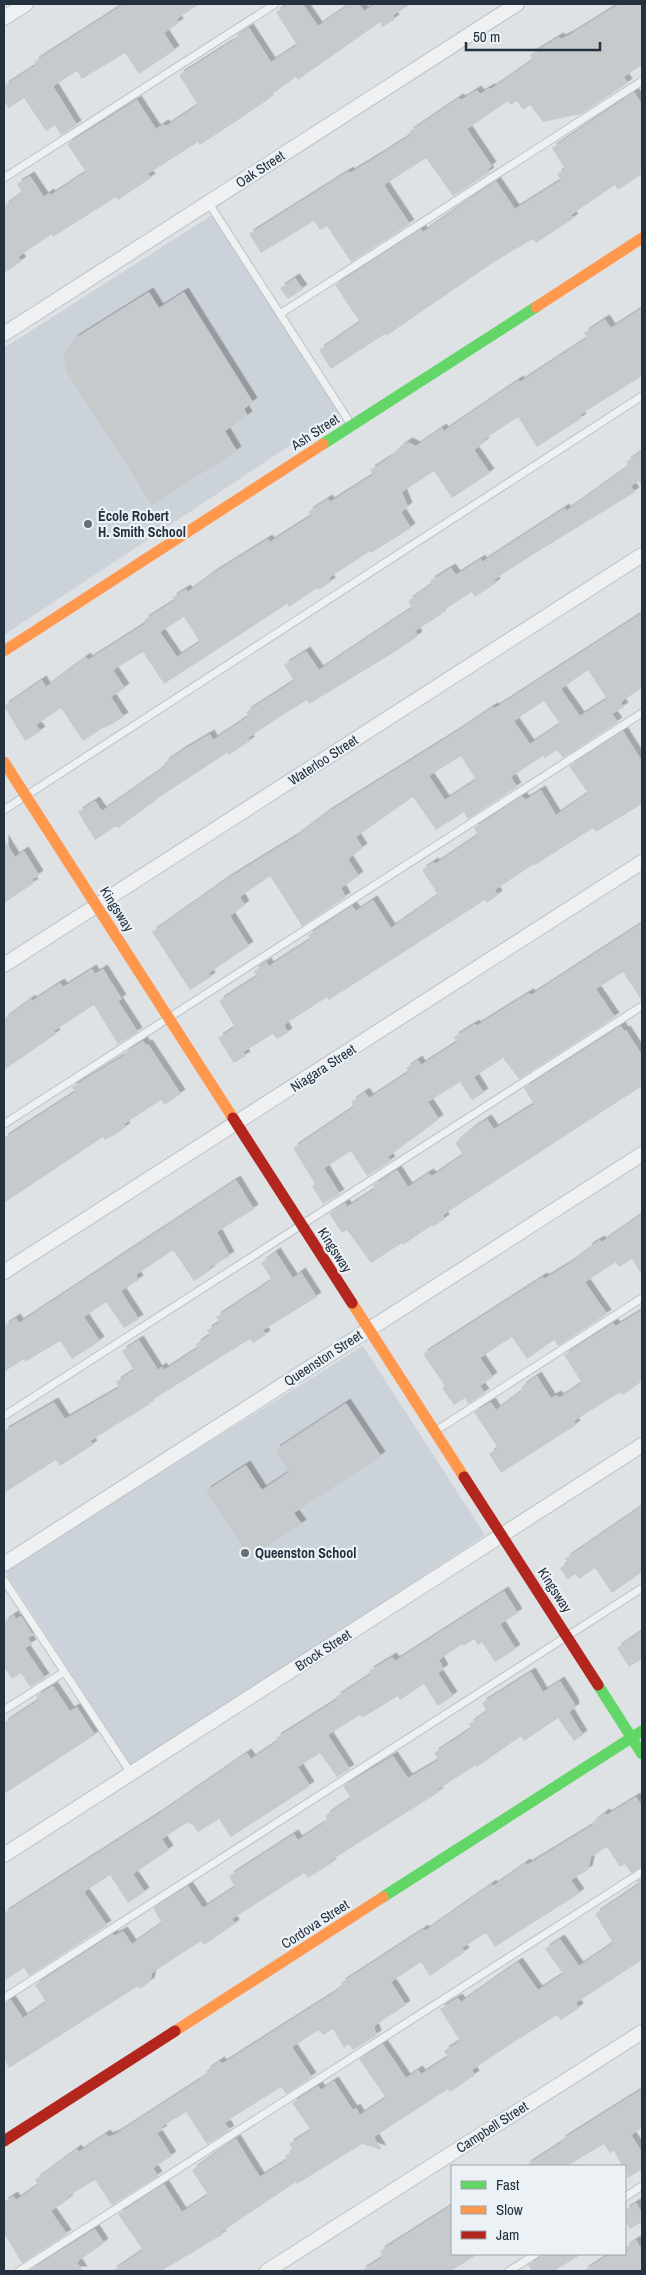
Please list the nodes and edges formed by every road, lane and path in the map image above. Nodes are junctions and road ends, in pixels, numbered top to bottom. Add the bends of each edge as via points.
1 (26, 4) edge
2 (275, 4) edge
3 (517, 4) edge
4 (4, 18) edge
5 (642, 81) edge
6 (4, 178) edge
7 (208, 202) junction
8 (642, 238) edge
9 (280, 314) junction
10 (4, 334) edge
11 (642, 396) edge
12 (352, 426) junction
13 (642, 555) edge
14 (4, 651) edge
15 (642, 713) edge
16 (4, 762) edge
17 (26, 795) junction
18 (4, 810) edge
19 (642, 862) edge
20 (97, 905) junction
21 (4, 965) edge
22 (642, 1006) edge
23 (168, 1018) junction
24 (4, 1124) edge
25 (235, 1124) junction
26 (642, 1154) edge
27 (301, 1226) junction
28 (4, 1272) edge
29 (642, 1298) edge
30 (368, 1329) junction
31 (4, 1416) edge
32 (434, 1432) junction
33 (642, 1445) edge
34 (502, 1535) junction
35 (4, 1564) edge
36 (4, 1580) edge
37 (642, 1588) edge
38 (567, 1637) junction
39 (64, 1672) junction
40 (4, 1710) edge
41 (642, 1731) edge
42 (632, 1738) junction
43 (642, 1754) edge
44 (130, 1773) junction
45 (4, 1855) edge
46 (642, 1872) edge
47 (4, 1998) edge
48 (642, 2032) edge
49 (4, 2142) edge
50 (642, 2186) edge
51 (626, 2196) edge
52 (534, 2255) edge
53 (20, 2271) edge
54 (267, 2271) edge
55 (509, 2271) edge

1 - 4 street
2 - 6 lane
3 - 7 street, Oak Street
5 - 9 lane
7 - 9 lane
7 - 10 street, Oak Street
8 - 12 street, Ash Street
9 - 12 lane
11 - 17 lane
12 - 14 street, Ash Street
13 - 20 street, Waterloo Street
15 - 23 lane
16 - 17 street, Kingsway
17 - 18 lane
17 - 20 street, Kingsway
19 - 25 street, Niagara Street
20 - 21 street, Waterloo Street
20 - 23 street, Kingsway
22 - 27 lane
23 - 24 lane
23 - 25 street, Kingsway
25 - 27 street, Kingsway
25 - 28 street, Niagara Street
26 - 30 street, Queenston Street
27 - 30 street, Kingsway
27 - 31 lane
29 - 32 lane
30 - 32 street, Kingsway
30 - 35 street, Queenston Street
32 - 34 street, Kingsway
33 - 34 street, Brock Street
34 - 38 street, Kingsway
34 - 44 street, Brock Street
36 - 39 lane
37 - 38 lane
38 - 42 street, Kingsway
38 - 47 lane
39 - 40 lane
39 - 44 lane
41 - 42 street, Cordova Street
42 - 43 street, Kingsway
42 - 49 street, Cordova Street
44 - 45 street, Brock Street
46 - 53 lane
48 - 54 street, Campbell Street
50 - 51 lane
52 - 55 lane

